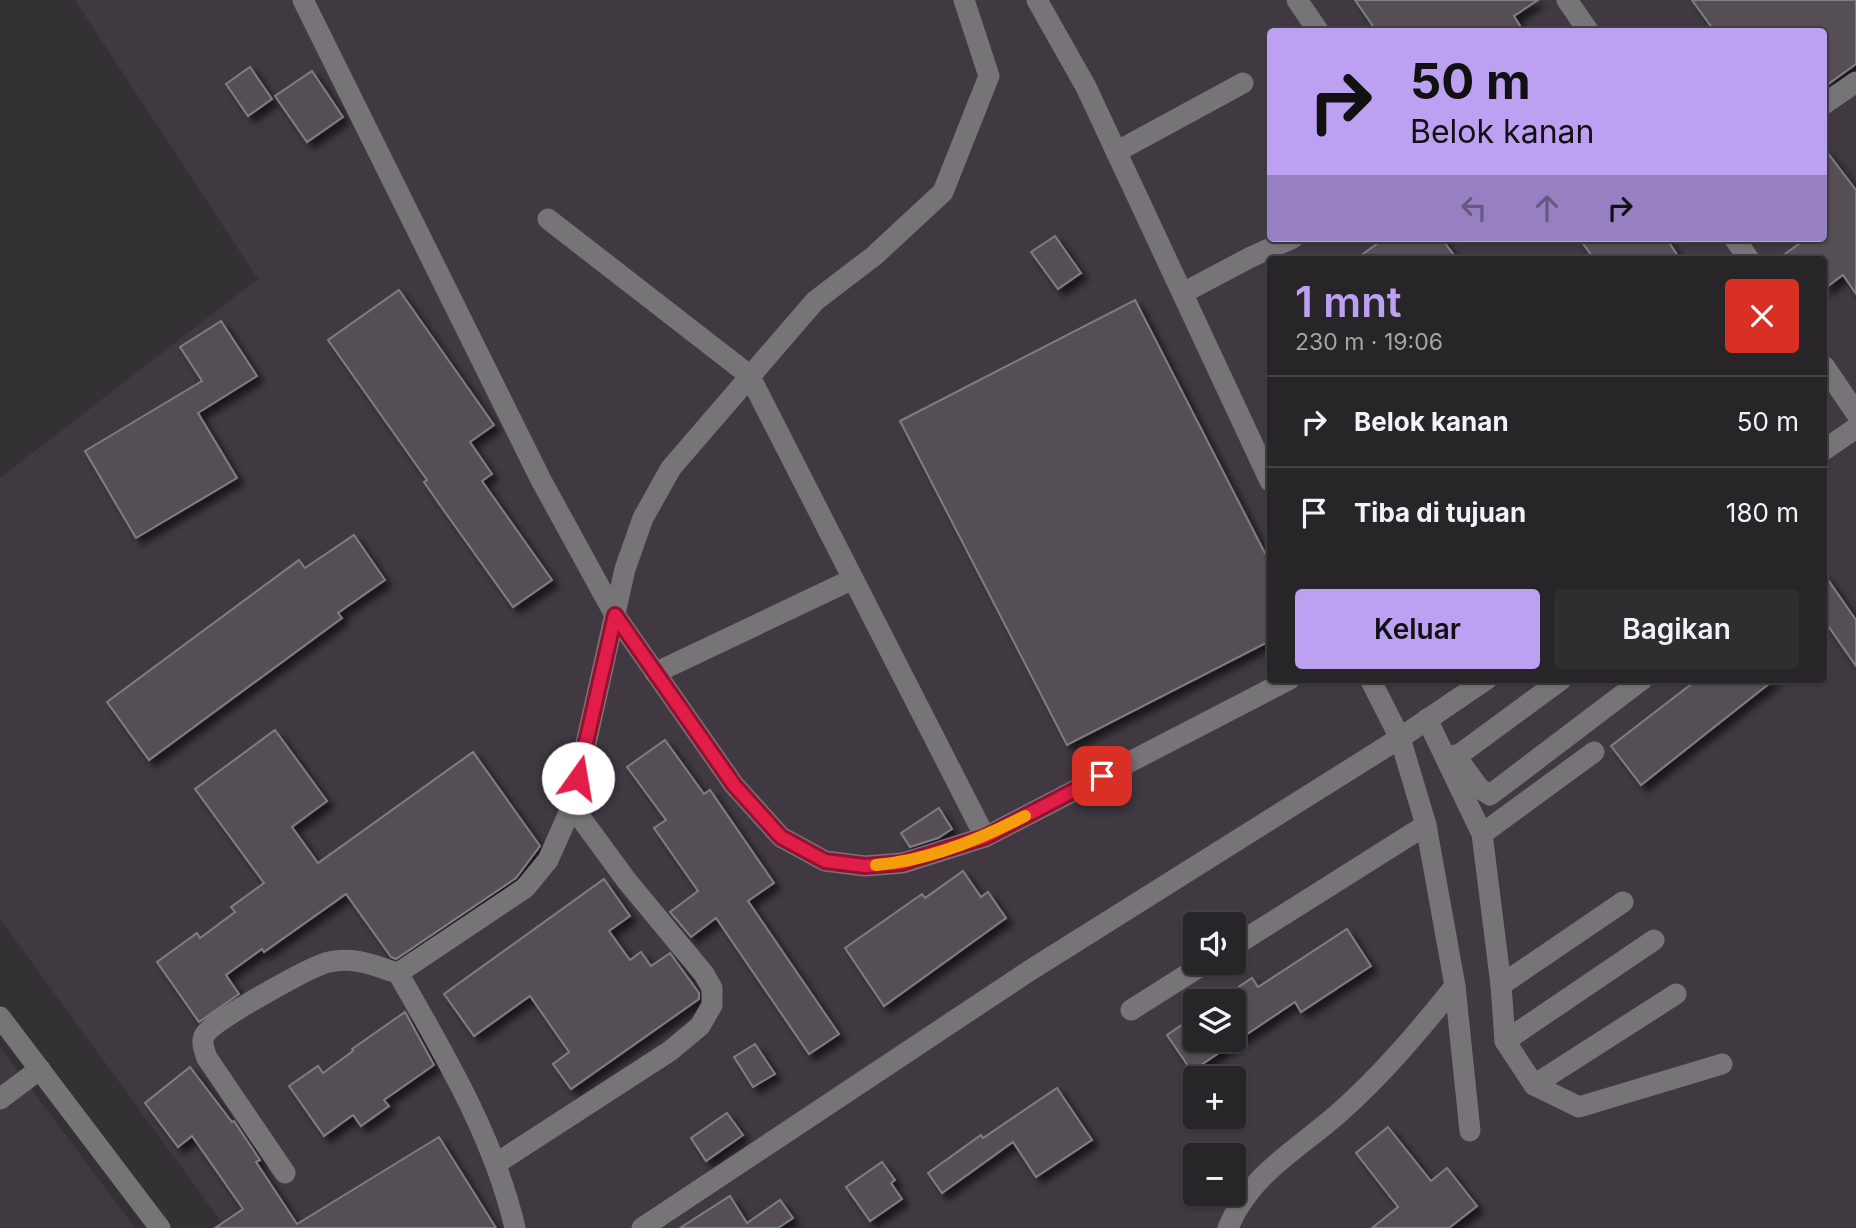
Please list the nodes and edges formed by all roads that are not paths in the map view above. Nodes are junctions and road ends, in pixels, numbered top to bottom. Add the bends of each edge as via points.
1 (303, 0) edge
2 (964, 0) edge
3 (1037, 0) edge
4 (1297, 0) edge
5 (1567, 0) edge
6 (1316, 28) edge
7 (1586, 28) edge
8 (1856, 82) edge
9 (1243, 83) dead end
10 (1827, 102) edge
11 (1116, 152) junction
12 (548, 219) dead end
13 (1284, 242) edge
14 (1183, 293) junction
15 (1827, 370) edge
16 (749, 375) junction
17 (1856, 413) edge
18 (1856, 428) edge
19 (1827, 448) edge
20 (1267, 475) edge
21 (853, 579) junction
22 (615, 615) junction
23 (655, 673) junction
24 (1282, 683) edge
25 (1372, 683) edge
26 (1481, 683) edge
27 (1557, 683) edge
28 (1638, 683) edge
29 (1431, 717) junction
30 (1400, 738) junction
31 (1594, 752) dead end
32 (1456, 757) junction
33 (572, 806) junction
34 (1426, 825) junction
35 (1482, 834) junction
36 (985, 837) junction
37 (1623, 902) dead end
38 (1246, 938) edge
39 (1654, 940) dead end
40 (398, 973) junction
41 (1186, 975) edge
42 (1501, 985) junction
43 (1455, 986) junction
44 (1676, 994) dead end
45 (1131, 1010) dead end
46 (0, 1017) edge
47 (1505, 1041) junction
48 (1722, 1064) dead end
49 (40, 1069) junction
50 (1534, 1085) junction
51 (0, 1098) edge
52 (1470, 1131) dead end
53 (497, 1163) junction
54 (285, 1173) dead end
55 (160, 1228) edge
56 (515, 1228) edge
57 (642, 1228) edge
58 (1228, 1228) edge

1 - 22 lane via 541,480
2 - 16 lane via 989,76 943,192 874,256 815,301
3 - 11 lane
4 - 6 lane
5 - 7 lane
8 - 10 lane
9 - 11 lane
11 - 14 lane
12 - 16 lane
13 - 14 lane
14 - 20 lane
15 - 17 lane
16 - 21 lane
16 - 22 lane via 665,478 643,518
18 - 19 lane
21 - 23 lane
21 - 36 lane
22 - 23 lane
22 - 33 lane
23 - 36 lane via 734,785 781,837 825,861 865,866 902,863
24 - 36 lane
25 - 30 lane
26 - 29 lane
27 - 32 lane
28 - 32 lane via 1490,795 1479,788
29 - 30 lane
29 - 32 lane
29 - 35 lane
30 - 34 lane
30 - 57 lane via 1029,971
31 - 35 lane
33 - 40 lane via 548,860 525,888
33 - 53 lane via 704,974 712,988 712,1005 700,1026 670,1051
34 - 38 lane
34 - 43 lane
35 - 42 lane
37 - 42 lane
39 - 47 lane
40 - 53 lane
40 - 54 lane via 360,961 327,962 205,1033 207,1058
41 - 45 lane
42 - 47 lane
43 - 52 lane
43 - 58 lane via 1381,1074 1262,1175 1236,1209
44 - 50 lane
46 - 49 lane
47 - 50 lane
48 - 50 lane via 1579,1107
49 - 51 lane
49 - 55 lane
53 - 56 lane

